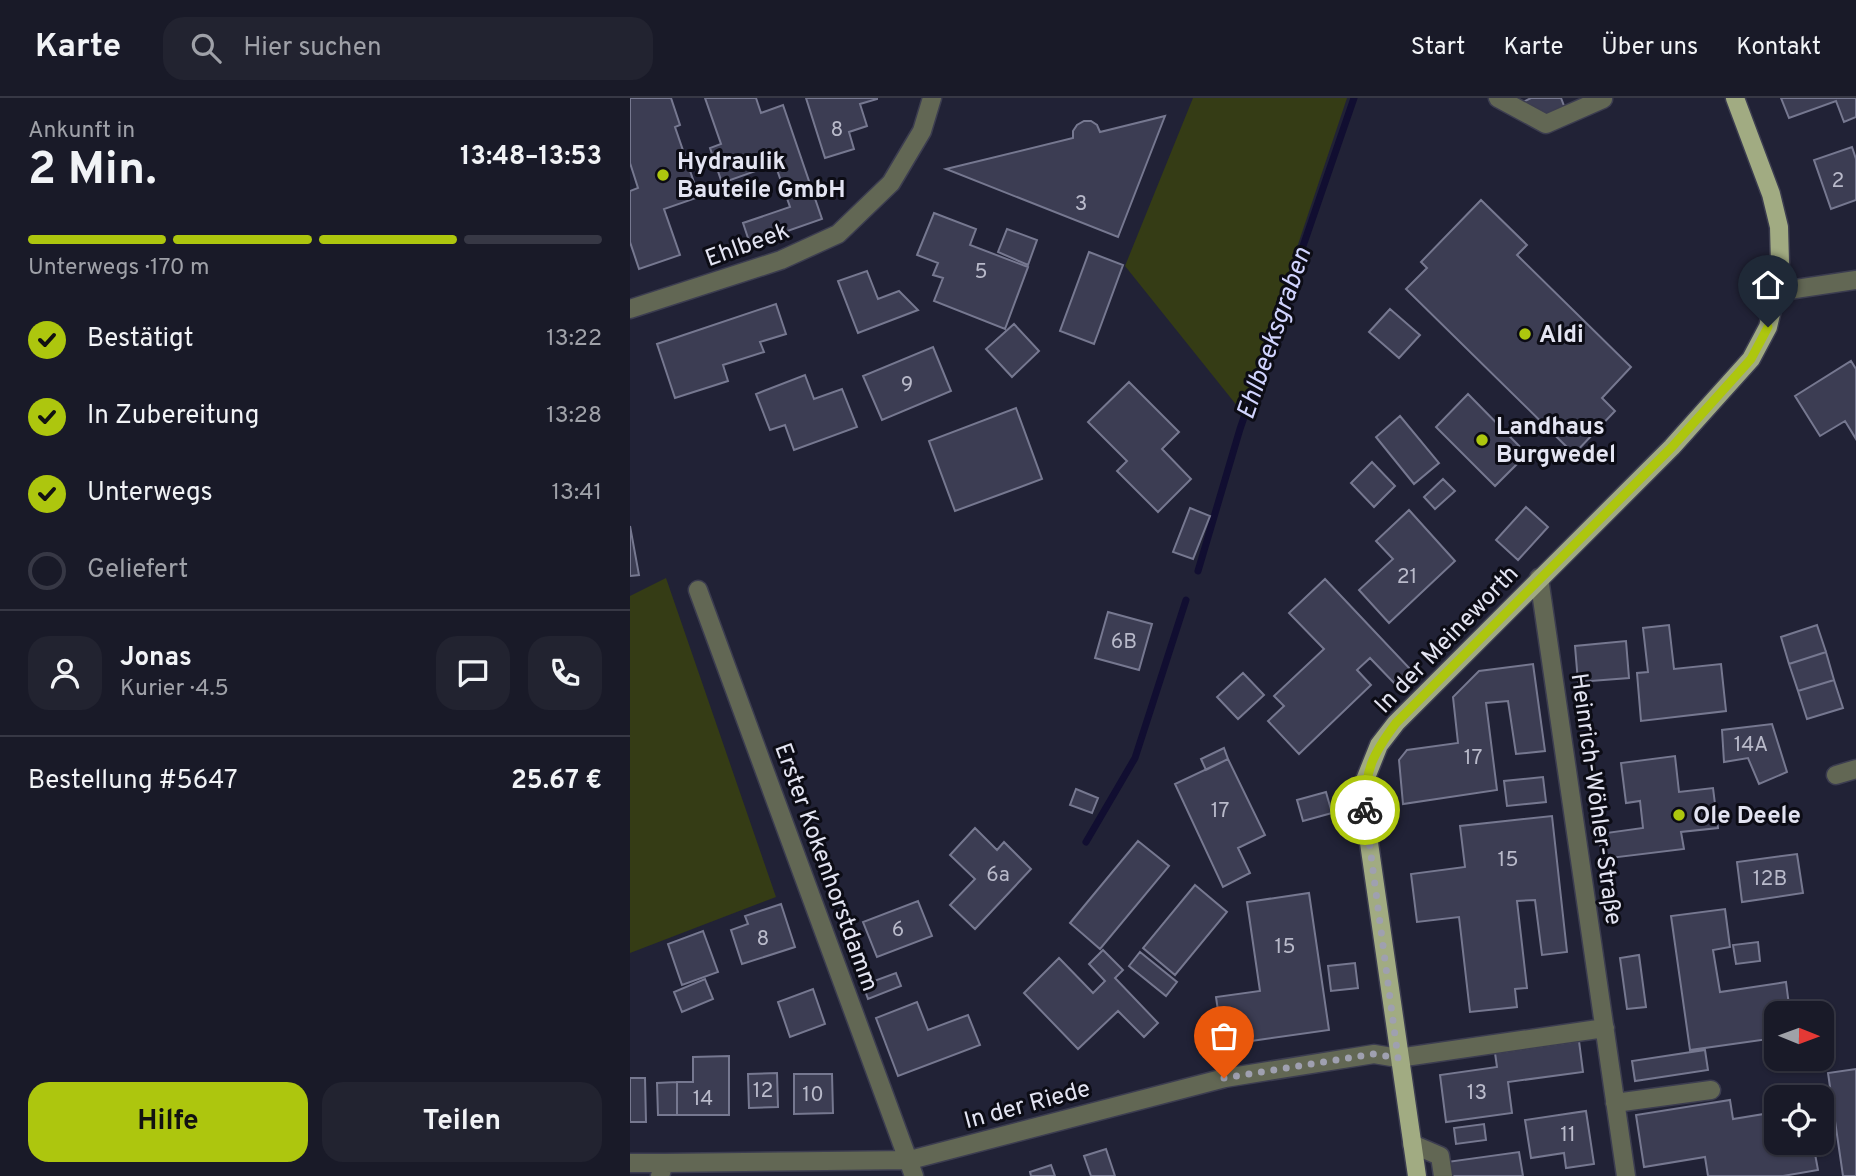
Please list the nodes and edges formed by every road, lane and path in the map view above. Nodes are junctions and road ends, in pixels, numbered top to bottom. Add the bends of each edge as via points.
1 (932, 98) edge
2 (1498, 98) edge
3 (1735, 98) edge
4 (1603, 99) edge
5 (1856, 280) edge
6 (1776, 292) junction
7 (630, 309) edge
8 (1539, 578) junction
9 (698, 590) dead end
10 (1856, 769) edge
11 (1836, 775) dead end
12 (1605, 1028) junction
13 (1398, 1058) junction
14 (1712, 1090) dead end
15 (1615, 1104) junction
16 (1412, 1144) junction
17 (630, 1163) edge
18 (912, 1168) edge
19 (662, 1169) edge
20 (1417, 1176) edge
21 (1443, 1176) edge
22 (1626, 1176) edge

1 - 7 street, Ehlbeek via 922,131 891,183 838,234 781,260
2 - 4 street via 1546,124
3 - 6 main road, In der Meineworth via 1779,227
5 - 6 street
6 - 8 main road, In der Meineworth via 1768,327 1751,359 1672,447
8 - 12 street, Heinrich-Wöhler-Straße
8 - 13 main road, In der Meineworth via 1396,723 1379,745 1365,780
9 - 18 street, Erster Kokenhorstdamm
10 - 11 street
12 - 13 street
12 - 15 street, Heinrich-Wöhler-Straße
13 - 16 main road, In der Meineworth
13 - 18 street, In der Riede via 1374,1054 1224,1078
14 - 15 street
15 - 22 street, Heinrich-Wöhler-Straße
16 - 20 main road, In der Meineworth
16 - 21 street via 1440,1156
17 - 19 street, In der Riede
18 - 19 street, In der Riede

